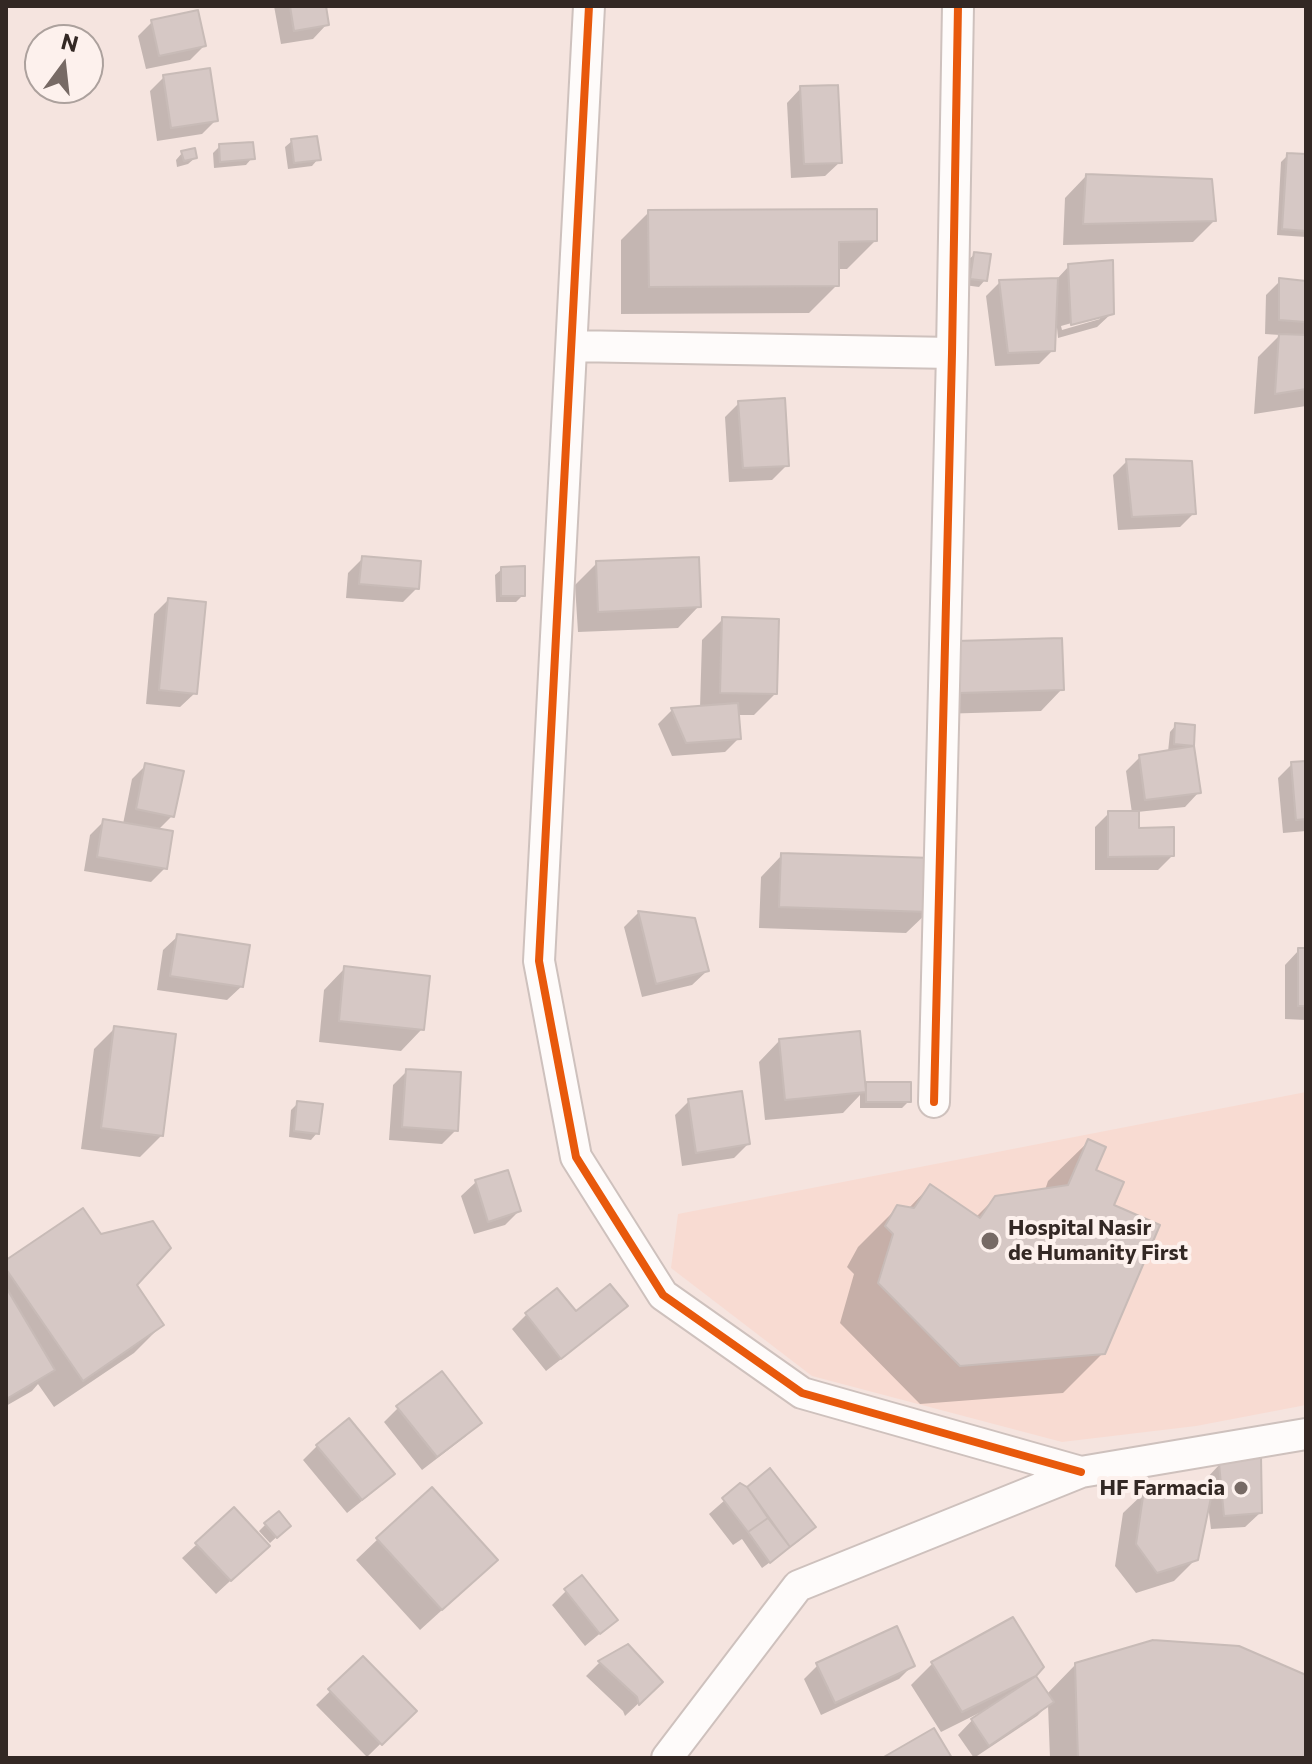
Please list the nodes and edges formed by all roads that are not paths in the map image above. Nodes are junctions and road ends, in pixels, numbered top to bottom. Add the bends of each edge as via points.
1 (589, 6) edge
2 (958, 6) edge
3 (572, 346) junction
4 (952, 353) junction
5 (934, 1102) dead end
6 (1306, 1434) edge
7 (1081, 1472) junction
8 (667, 1758) edge

1 - 3 street
2 - 4 street
3 - 4 street
3 - 7 street via 539,961 576,1157 663,1295 802,1393
4 - 5 street
6 - 7 street
7 - 8 street via 798,1586

